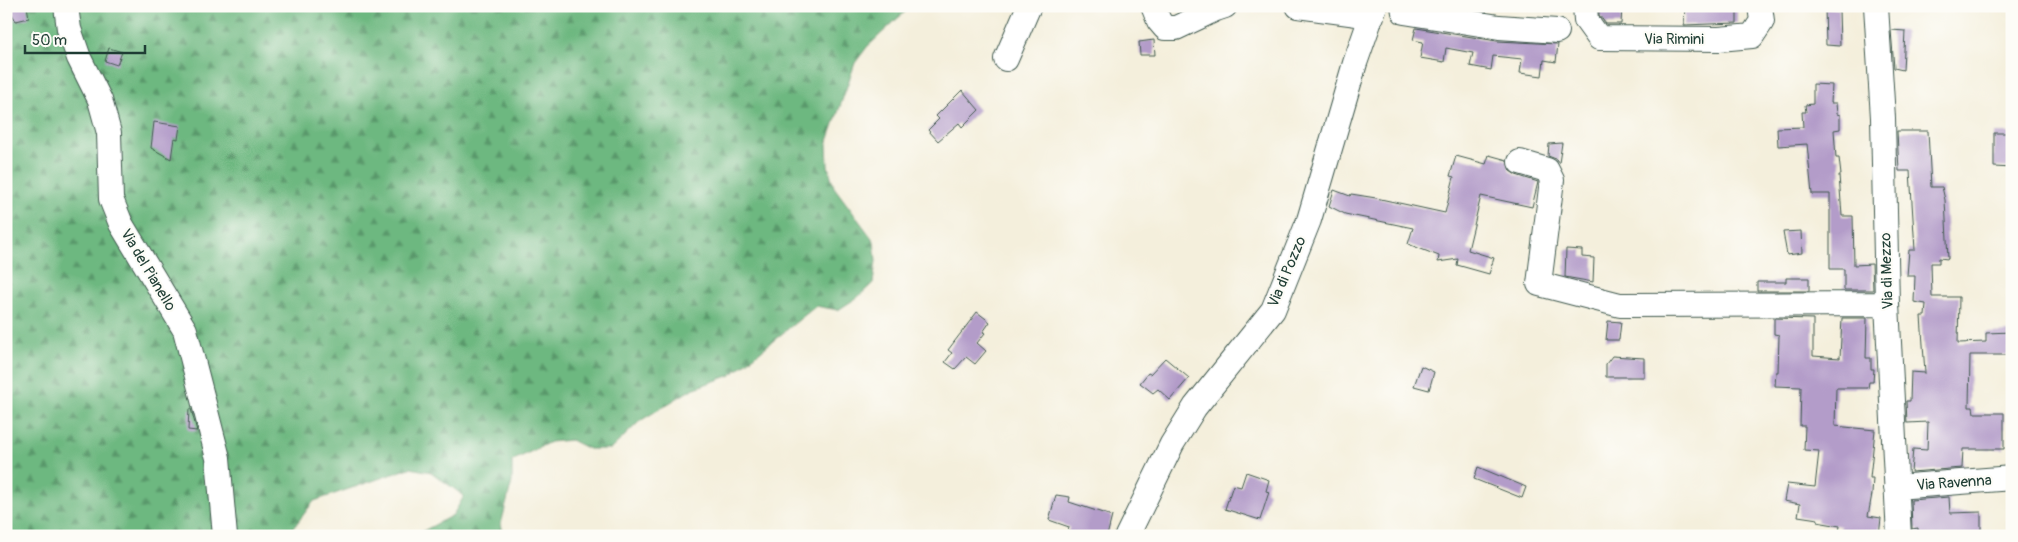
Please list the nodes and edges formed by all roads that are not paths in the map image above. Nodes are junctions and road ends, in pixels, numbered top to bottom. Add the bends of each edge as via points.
1 (66, 6) edge
2 (1029, 6) edge
3 (1153, 6) edge
4 (1225, 6) edge
5 (1298, 6) edge
6 (1403, 6) edge
7 (1585, 6) edge
8 (1760, 6) edge
9 (1876, 6) edge
10 (1373, 11) edge
11 (1500, 17) edge
12 (1557, 31) dead end
13 (1006, 59) dead end
14 (1520, 162) dead end
15 (1887, 304) junction
16 (2012, 478) edge
17 (1896, 487) junction
18 (225, 536) edge
19 (1127, 536) edge
20 (1899, 536) edge

1 - 18 street, Via del Pianello via 69,29 100,100 109,133 111,199 121,224 185,330 218,458
2 - 13 street
3 - 4 street via 1158,22 1166,28 1176,28
5 - 10 street
6 - 11 street via 1404,12
7 - 8 street, Via Rimini via 1586,20 1598,38 1663,39 1752,36 1762,21
9 - 15 street, Via di Mezzo via 1883,118
10 - 19 street, Via di Pozzo via 1309,220 1273,310 1191,414 1172,444
11 - 12 street
14 - 15 street via 1547,170 1552,180 1539,284 1620,305
15 - 17 street, Via di Mezzo
16 - 17 street, Via Ravenna
17 - 20 street, Via di Mezzo

